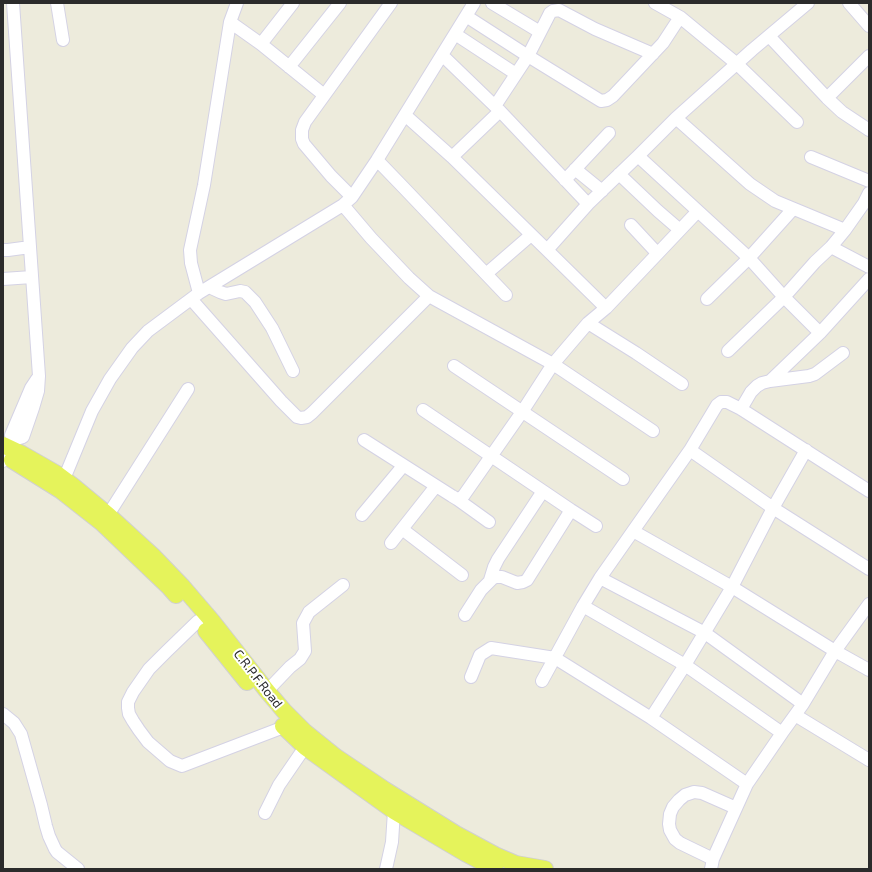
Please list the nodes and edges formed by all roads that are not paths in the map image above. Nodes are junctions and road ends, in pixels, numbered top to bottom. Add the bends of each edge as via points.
1 (13, 3) edge
2 (57, 3) edge
3 (237, 3) edge
4 (293, 3) edge
5 (340, 3) edge
6 (391, 3) edge
7 (474, 3) edge
8 (492, 3) edge
9 (655, 3) edge
10 (808, 3) edge
11 (849, 3) edge
12 (509, 7) edge
13 (568, 8) edge
14 (466, 16) junction
15 (680, 17) junction
16 (230, 22) junction
17 (869, 26) edge
18 (540, 32) junction
19 (455, 34) junction
20 (769, 36) junction
21 (63, 40) dead end
22 (261, 44) junction
23 (653, 54) junction
24 (442, 55) junction
25 (528, 56) junction
26 (867, 62) edge
27 (737, 64) junction
28 (289, 67) junction
29 (516, 74) junction
30 (324, 95) junction
31 (828, 98) junction
32 (497, 109) junction
33 (405, 115) junction
34 (676, 118) junction
35 (797, 122) dead end
36 (869, 130) edge
37 (609, 133) dead end
38 (638, 156) junction
39 (452, 157) junction
40 (811, 157) dead end
41 (377, 160) junction
42 (575, 169) junction
43 (619, 174) junction
44 (565, 180) junction
45 (869, 181) edge
46 (602, 191) junction
47 (347, 201) junction
48 (867, 201) edge
49 (588, 204) junction
50 (793, 209) junction
51 (698, 211) junction
52 (631, 226) dead end
53 (680, 230) junction
54 (845, 230) junction
55 (531, 235) junction
56 (831, 246) junction
57 (30, 247) junction
58 (3, 250) edge
59 (547, 250) junction
60 (658, 253) junction
61 (749, 258) junction
62 (869, 266) edge
63 (486, 274) junction
64 (32, 277) junction
65 (3, 279) edge
66 (869, 279) edge
67 (200, 293) junction
68 (506, 295) dead end
69 (428, 296) junction
70 (784, 297) junction
71 (707, 299) dead end
72 (606, 308) junction
73 (588, 323) junction
74 (820, 333) junction
75 (728, 351) dead end
76 (843, 353) dead end
77 (553, 364) junction
78 (454, 366) dead end
79 (293, 371) dead end
80 (770, 381) junction
81 (682, 384) dead end
82 (188, 389) dead end
83 (740, 409) junction
84 (423, 410) dead end
85 (522, 412) junction
86 (653, 431) dead end
87 (364, 440) dead end
88 (690, 450) junction
89 (806, 450) junction
90 (6, 451) edge
91 (492, 457) junction
92 (403, 466) junction
93 (64, 479) junction
94 (623, 479) dead end
95 (436, 486) junction
96 (543, 491) junction
97 (869, 491) edge
98 (457, 499) junction
99 (773, 508) junction
100 (571, 510) junction
101 (108, 515) junction
102 (362, 515) dead end
103 (489, 522) dead end
104 (596, 526) dead end
105 (402, 529) junction
106 (633, 531) junction
107 (391, 543) dead end
108 (869, 569) edge
109 (462, 575) dead end
110 (600, 578) junction
111 (490, 580) junction
112 (343, 585) dead end
113 (732, 587) junction
114 (869, 604) edge
115 (583, 606) junction
116 (465, 614) dead end
117 (198, 621) junction
118 (705, 633) junction
119 (835, 651) junction
120 (555, 658) junction
121 (685, 665) junction
122 (869, 670) edge
123 (471, 677) dead end
124 (542, 681) dead end
125 (267, 692) junction
126 (803, 704) junction
127 (3, 714) edge
128 (796, 715) junction
129 (651, 718) junction
130 (284, 727) junction
131 (782, 733) junction
132 (305, 747) junction
133 (869, 760) edge
134 (747, 784) junction
135 (736, 808) junction
136 (394, 811) junction
137 (266, 813) dead end
138 (712, 864) edge
139 (78, 869) edge
140 (386, 869) edge
141 (495, 869) edge
142 (545, 869) edge

1 - 57 street
2 - 21 street
3 - 16 street
4 - 22 street
5 - 28 street
6 - 30 street
7 - 14 street
8 - 12 street
9 - 15 street
10 - 20 street
11 - 17 street
12 - 18 street
13 - 18 street via 550,13
13 - 23 street via 595,29
14 - 19 street
14 - 25 street
15 - 23 street
15 - 27 street
16 - 22 street
16 - 67 street via 204,185 190,250
18 - 25 street
19 - 24 street
19 - 29 street
20 - 27 street
20 - 31 street
22 - 28 street
23 - 25 street via 613,96 601,101
24 - 32 street
24 - 33 street
25 - 29 street
26 - 31 street
27 - 34 street
27 - 35 street
28 - 30 street
29 - 32 street
30 - 47 street via 305,122 302,139
31 - 36 street via 842,112
32 - 39 street
32 - 44 street
33 - 39 street
33 - 41 street
34 - 38 street
34 - 50 street via 750,184 775,201
37 - 42 street
38 - 43 street
38 - 51 street
39 - 55 street
40 - 45 street
41 - 47 street
41 - 63 street
42 - 44 street
42 - 46 street
43 - 46 street
43 - 53 street
44 - 49 street
46 - 49 street
47 - 67 street
47 - 69 street via 371,238
48 - 54 street
49 - 59 street
50 - 54 street
50 - 61 street
51 - 53 street
51 - 61 street
52 - 60 street
53 - 60 street
54 - 56 street
55 - 59 street
55 - 63 street
56 - 62 street
56 - 70 street
57 - 58 street
57 - 64 street
59 - 72 street
60 - 72 street
61 - 70 street
61 - 71 street
63 - 68 street
64 - 65 street
64 - 90 street via 38,390 23,437
66 - 74 street
67 - 69 street via 281,401 301,418 312,413
67 - 79 street via 226,294 240,291 249,296 272,328
67 - 93 street via 148,331 132,348 92,411
69 - 77 street
70 - 74 street
70 - 75 street
72 - 73 street
73 - 77 street
73 - 81 street
74 - 80 street
76 - 80 street via 815,374
77 - 85 street
77 - 86 street
78 - 85 street
80 - 83 street via 757,386
82 - 101 street
83 - 88 street via 727,402 717,405
83 - 89 street
84 - 91 street
85 - 91 street
85 - 94 street
87 - 92 street
88 - 99 street
88 - 106 street
89 - 97 street
89 - 99 street
90 - 93 main road, C.R.P.F.Road via 22,454
90 - 117 main road, C.R.P.F.Road via 102,522 169,587
91 - 96 street
91 - 98 street via 462,498
92 - 95 street
92 - 102 street
93 - 101 main road, C.R.P.F.Road
95 - 98 street
95 - 105 street
96 - 100 street
96 - 111 street via 498,559
98 - 103 street
99 - 108 street
99 - 113 street
100 - 104 street
100 - 111 street via 527,580 517,583 497,577
101 - 125 main road, C.R.P.F.Road via 182,586
105 - 107 street
105 - 109 street
106 - 110 street
106 - 113 street
110 - 115 street
110 - 118 street
111 - 116 street
112 - 125 street via 309,612 303,623 305,651
113 - 118 street
113 - 119 street
114 - 119 street
115 - 120 street
115 - 121 street
117 - 130 main road, C.R.P.F.Road
117 - 130 street via 149,669 128,702 133,721 148,742 170,761 182,766
118 - 121 street
118 - 126 street
119 - 122 street
119 - 126 street
120 - 123 street via 491,648 480,655
120 - 124 street
120 - 129 street
121 - 129 street
121 - 131 street
125 - 142 main road, C.R.P.F.Road via 318,743 385,790 495,856 516,864
126 - 128 street
127 - 139 street via 14,722 21,734 49,836 55,849
128 - 131 street
128 - 133 street
129 - 134 street
130 - 132 main road, C.R.P.F.Road
131 - 134 street
132 - 136 main road, C.R.P.F.Road
132 - 137 street via 279,785
134 - 135 street
135 - 138 street
135 - 138 street via 694,792 679,800 670,814 670,830 675,839
136 - 140 street via 392,842
136 - 141 main road, C.R.P.F.Road

